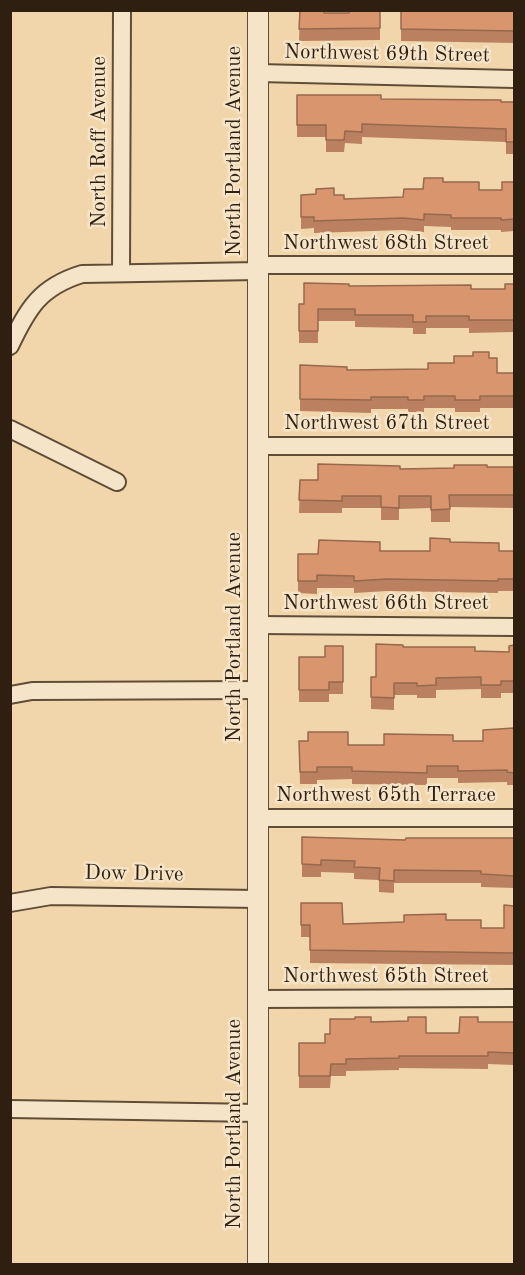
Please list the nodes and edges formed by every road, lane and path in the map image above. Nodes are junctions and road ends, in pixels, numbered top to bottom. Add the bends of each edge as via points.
1 (122, 10) edge
2 (258, 10) edge
3 (258, 73) junction
4 (514, 80) edge
5 (514, 265) edge
6 (258, 268) junction
7 (121, 273) junction
8 (10, 346) edge
9 (10, 429) edge
10 (259, 446) junction
11 (514, 446) edge
12 (117, 482) dead end
13 (258, 625) junction
14 (514, 627) edge
15 (259, 690) junction
16 (10, 695) edge
17 (258, 818) junction
18 (514, 818) edge
19 (258, 899) junction
20 (10, 903) edge
21 (258, 999) junction
22 (514, 999) edge
23 (10, 1109) edge
24 (258, 1113) junction
25 (258, 1264) edge

1 - 7 street, North Roff Avenue
2 - 3 street, North Portland Avenue
3 - 4 street, Northwest 69th Street
3 - 6 street, North Portland Avenue
5 - 6 street, Northwest 68th Street
6 - 7 street, Northwest 68th Street
6 - 10 street, North Portland Avenue
7 - 8 street, Northwest 68th Street via 82,273 49,289 26,314
9 - 12 street
10 - 11 street, Northwest 67th Street
10 - 13 street, North Portland Avenue
13 - 14 street, Northwest 66th Street
13 - 15 street, North Portland Avenue
15 - 16 street
15 - 17 street, North Portland Avenue
17 - 18 street, Northwest 65th Terrace
17 - 19 street, North Portland Avenue
19 - 20 street, Dow Drive via 51,896
19 - 21 street, North Portland Avenue
21 - 22 street, Northwest 65th Street
21 - 24 street, North Portland Avenue
23 - 24 street
24 - 25 street, North Portland Avenue

